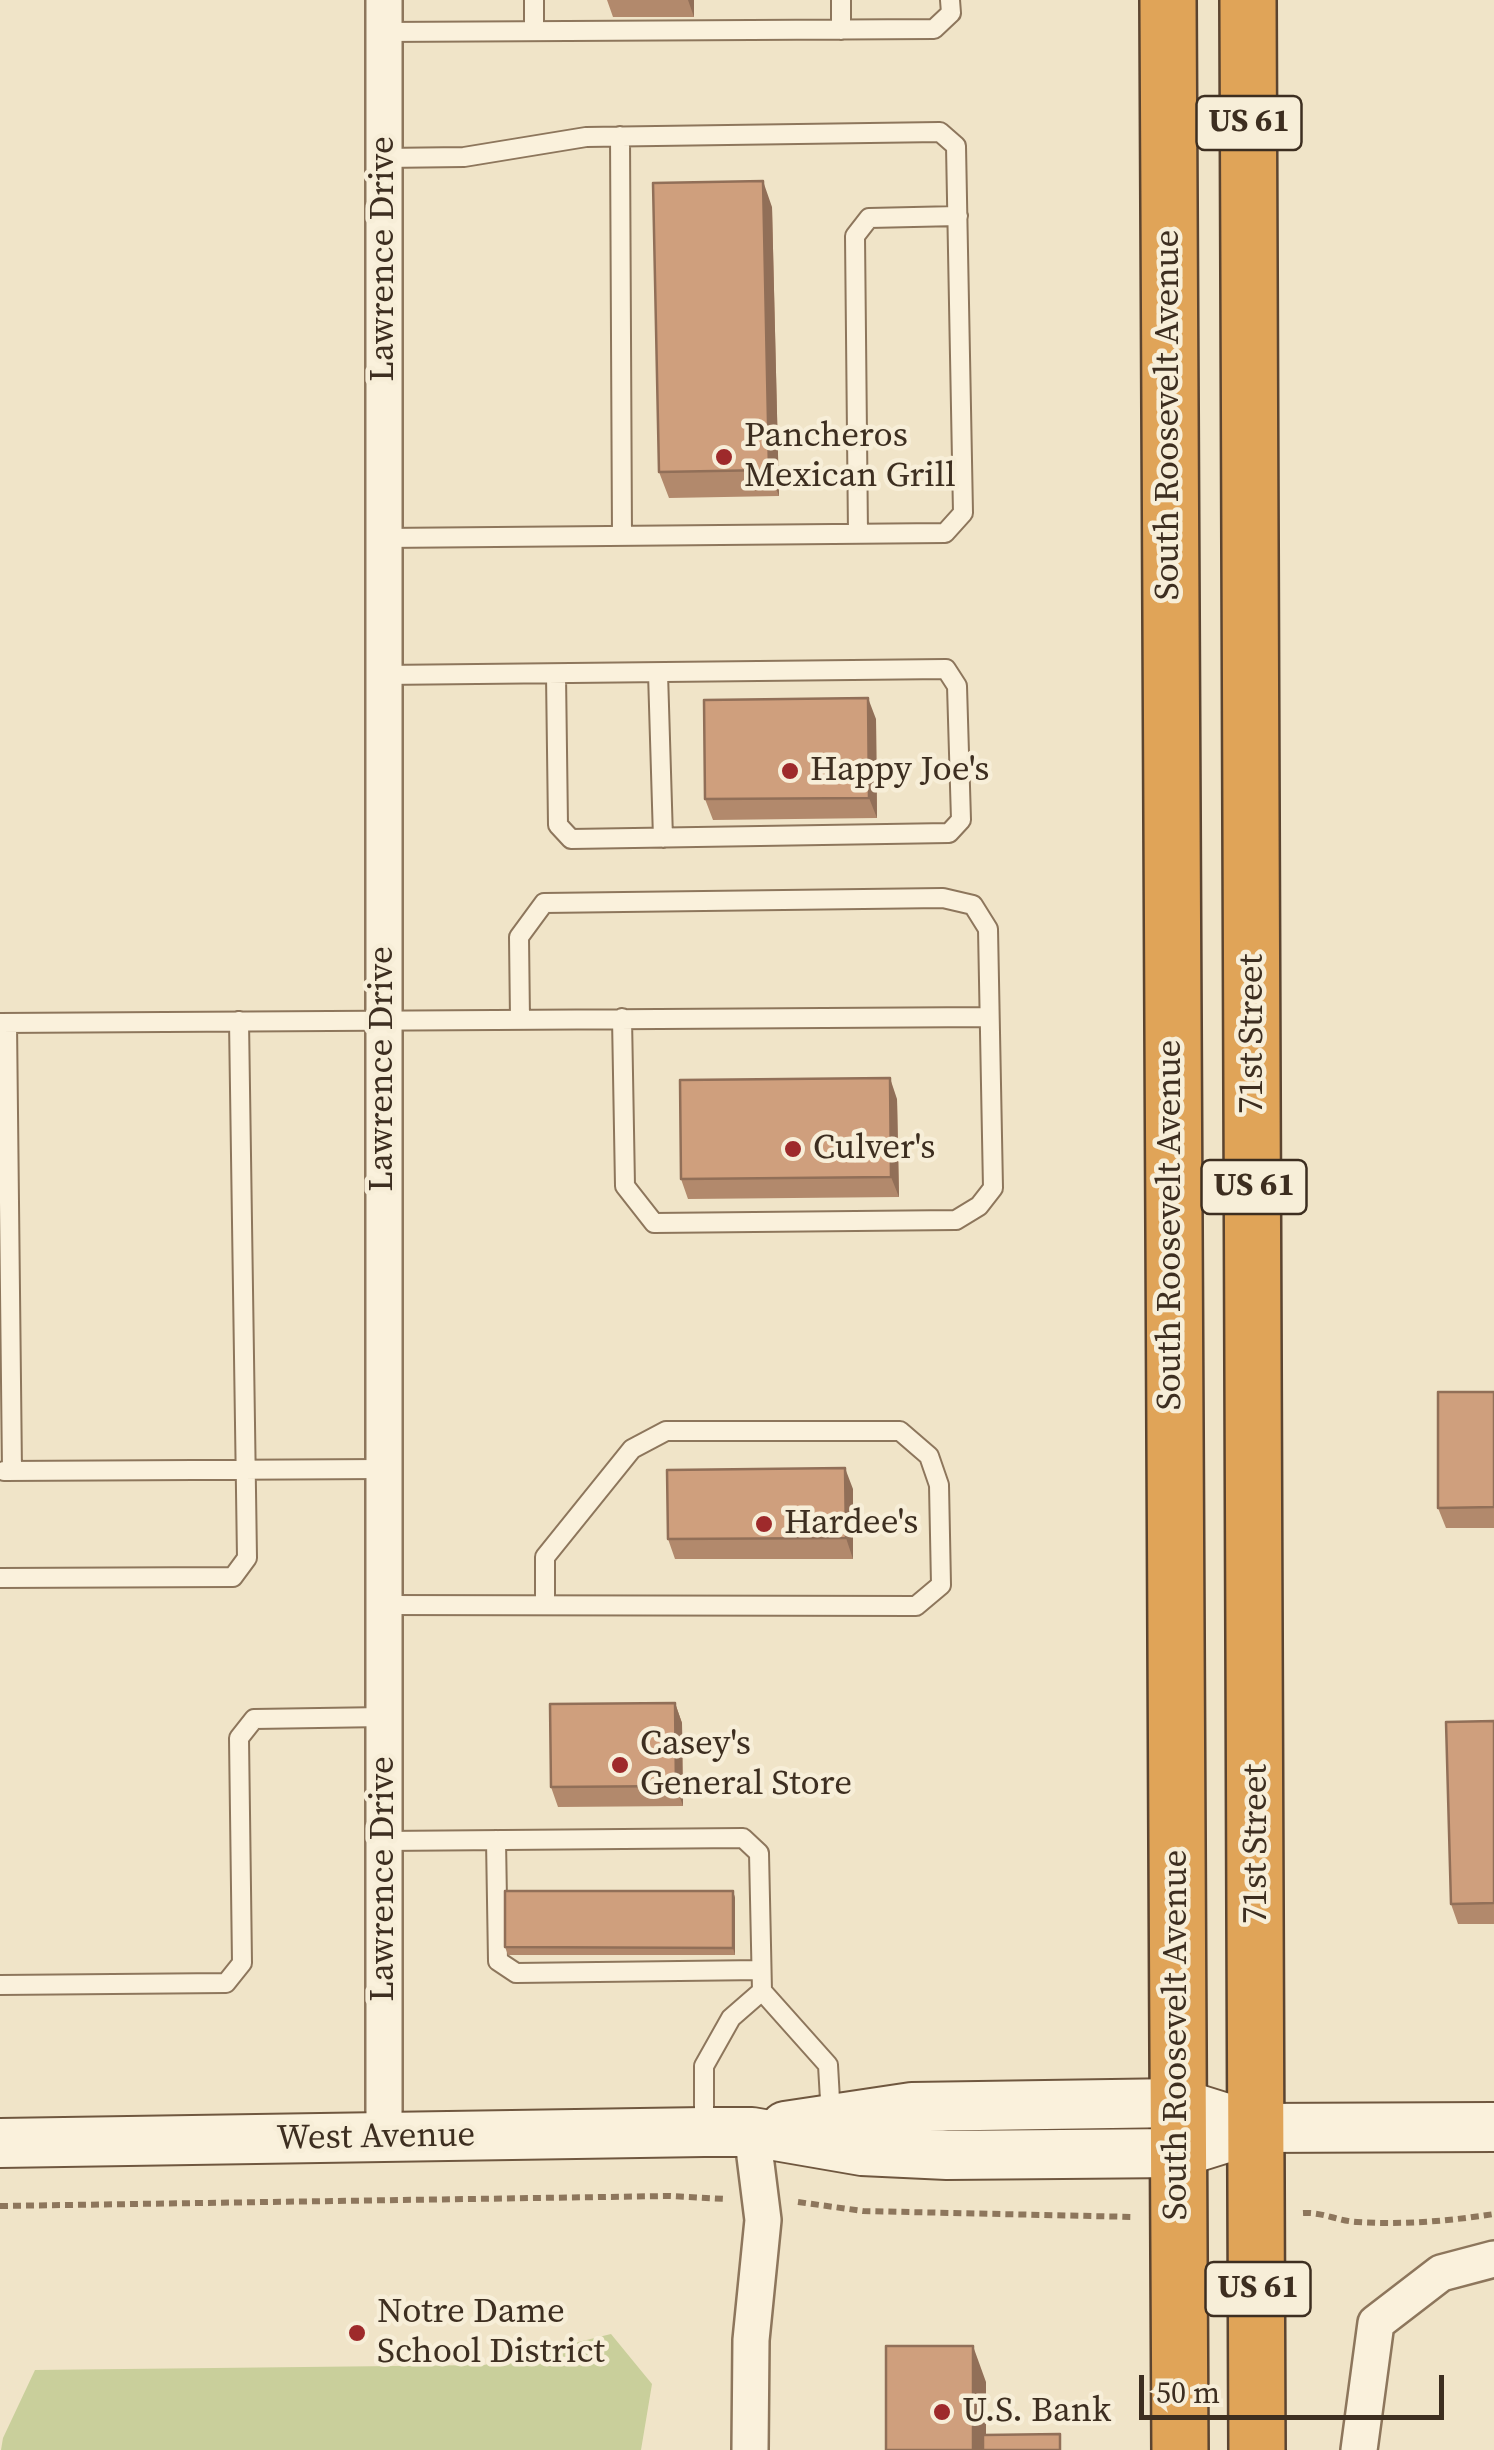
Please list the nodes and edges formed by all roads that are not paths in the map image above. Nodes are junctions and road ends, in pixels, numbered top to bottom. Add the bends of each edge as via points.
1 (534, 0) edge
2 (841, 0) edge
3 (950, 0) edge
4 (1168, 0) edge
5 (1248, 0) edge
6 (384, 16) edge
7 (841, 30) junction
8 (534, 31) junction
9 (620, 136) junction
10 (384, 158) junction
11 (958, 216) junction
12 (858, 534) junction
13 (622, 536) junction
14 (384, 538) junction
15 (658, 673) junction
16 (383, 675) junction
17 (556, 675) junction
18 (663, 838) junction
19 (988, 1017) junction
20 (622, 1018) junction
21 (383, 1019) junction
22 (520, 1019) junction
23 (239, 1021) junction
24 (3, 1023) edge
25 (246, 1469) junction
26 (383, 1469) junction
27 (6, 1471) edge
28 (0, 1578) edge
29 (545, 1605) junction
30 (384, 1606) junction
31 (384, 1717) junction
32 (496, 1840) junction
33 (384, 1841) junction
34 (762, 1970) junction
35 (0, 1984) edge
36 (762, 1992) junction
37 (831, 2118) junction
38 (1494, 2127) edge
39 (1178, 2128) junction
40 (1258, 2128) junction
41 (704, 2132) junction
42 (752, 2132) junction
43 (384, 2139) junction
44 (0, 2143) edge
45 (1494, 2260) edge
46 (750, 2450) edge
47 (1180, 2450) edge
48 (1257, 2450) edge
49 (1359, 2450) edge

1 - 8 lane
2 - 7 lane
3 - 7 lane via 950,14 934,29
4 - 39 highway, South Roosevelt Avenue / US 61
5 - 40 highway, 71st Street / US 61
6 - 8 lane
6 - 10 street, Lawrence Drive
7 - 8 lane
9 - 10 lane via 464,157
9 - 11 lane via 940,132 956,146
9 - 13 lane
10 - 14 street, Lawrence Drive
11 - 12 lane via 869,218 854,236
11 - 12 lane via 963,513 945,533
12 - 13 lane
13 - 14 lane
14 - 16 street, Lawrence Drive
15 - 17 lane
15 - 18 lane
15 - 18 lane via 946,669 957,686 958,705 961,820 949,833
16 - 17 lane
16 - 21 street, Lawrence Drive
17 - 18 lane via 558,824 572,839
19 - 20 lane
19 - 20 lane via 992,1188 979,1206 956,1220 654,1223 625,1186
19 - 22 lane via 988,929 973,905 923,898 544,903 518,937
20 - 22 lane
21 - 22 lane
21 - 23 lane
21 - 26 street, Lawrence Drive
23 - 24 lane
23 - 25 lane
24 - 27 lane
25 - 26 lane
25 - 27 lane
25 - 28 lane via 247,1558 234,1577
26 - 30 street, Lawrence Drive
29 - 29 lane via 916,1606 941,1585 939,1485 929,1456 900,1431 666,1431 632,1450 545,1556
29 - 30 lane
30 - 31 street, Lawrence Drive
31 - 33 street, Lawrence Drive
31 - 35 lane via 254,1719 239,1738 242,1962 226,1983
32 - 33 lane
32 - 34 lane via 743,1838 759,1853
32 - 34 lane via 498,1961 516,1973
33 - 43 street, Lawrence Drive
34 - 36 lane
36 - 37 lane via 828,2065
36 - 41 lane via 732,2018 704,2066
37 - 39 street, West Avenue via 930,2106
37 - 42 street, West Avenue
38 - 40 street, West Avenue
39 - 40 street, West Avenue
39 - 42 street, West Avenue via 912,2155
39 - 47 highway, South Roosevelt Avenue / US 61
40 - 48 highway, US 61
41 - 42 street, West Avenue
41 - 43 street, West Avenue
42 - 46 street via 763,2220 751,2340
43 - 44 street, West Avenue
45 - 49 street via 1441,2273 1376,2323

